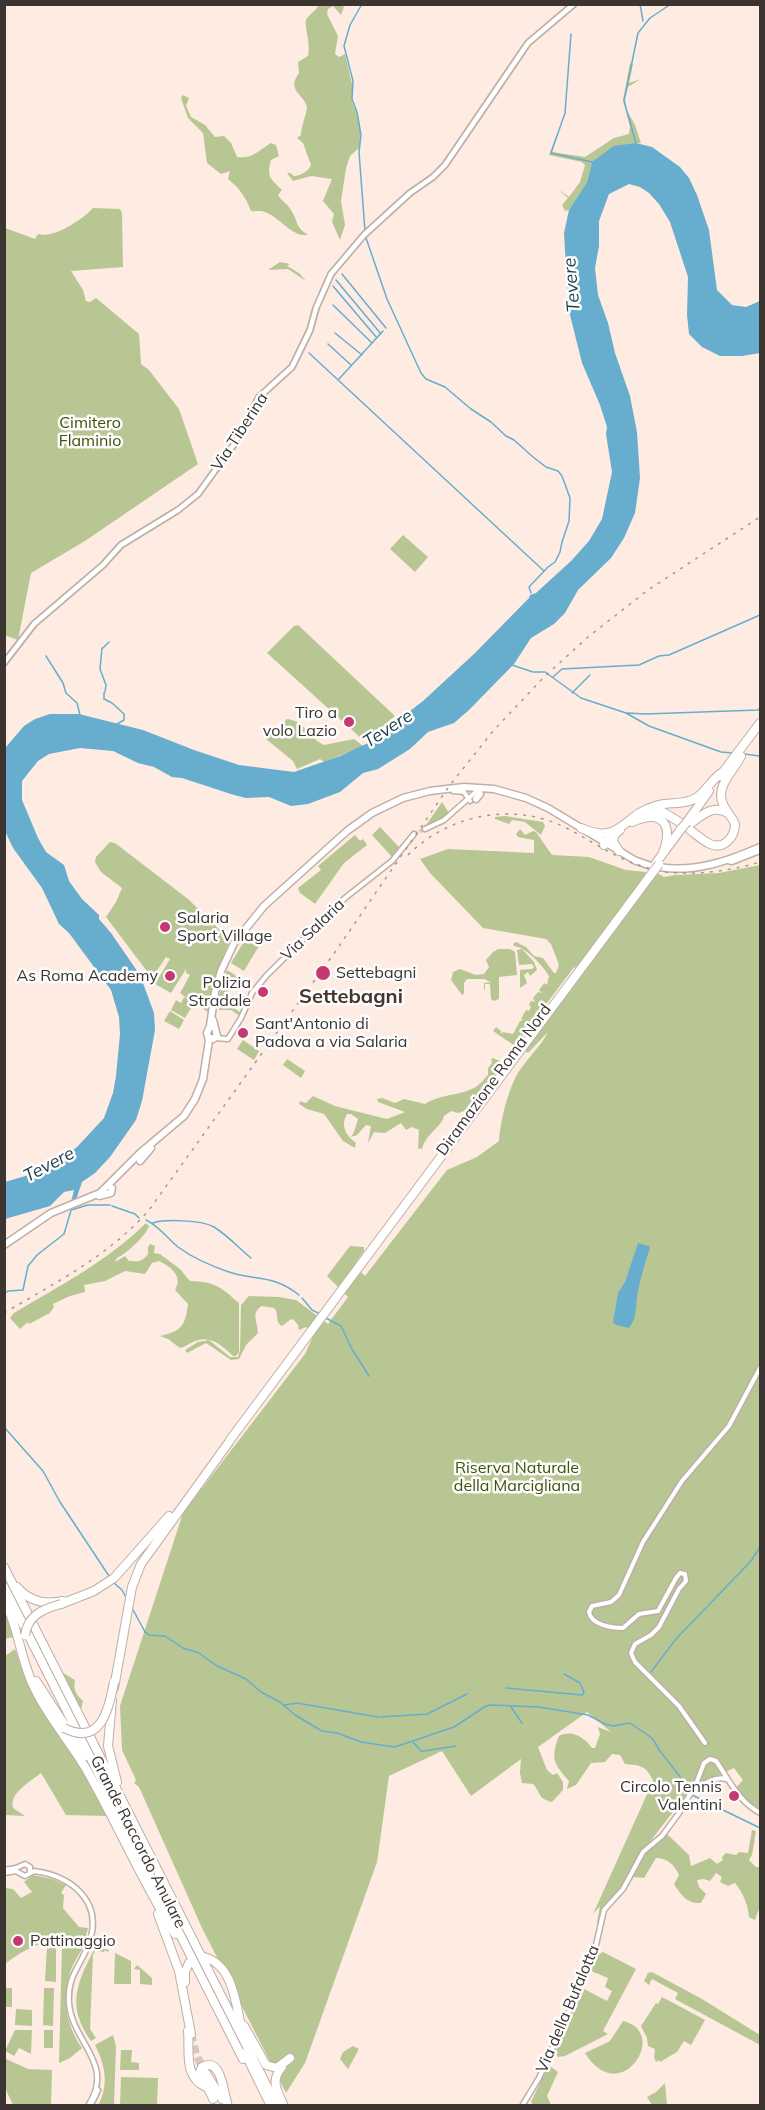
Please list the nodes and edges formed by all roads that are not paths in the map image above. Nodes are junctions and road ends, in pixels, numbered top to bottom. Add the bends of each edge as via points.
1 (574, 4) edge
2 (4, 663) edge
3 (760, 723) edge
4 (760, 730) edge
5 (740, 753) junction
6 (723, 772) junction
7 (478, 788) junction
8 (453, 790) junction
9 (472, 800) junction
10 (731, 816) junction
11 (632, 820) junction
12 (686, 827) junction
13 (581, 828) junction
14 (425, 829) tunnel mouth
15 (613, 833) junction
16 (414, 834) tunnel mouth
17 (605, 844) junction
18 (760, 847) edge
19 (619, 851) junction
20 (760, 852) edge
21 (662, 855) junction
22 (727, 860) junction
23 (636, 861) junction
24 (656, 865) junction
25 (232, 1032) junction
26 (213, 1035) junction
27 (209, 1056) junction
28 (213, 1065) dead end
29 (152, 1148) junction
30 (140, 1161) dead end
31 (107, 1189) junction
32 (4, 1247) edge
33 (760, 1368) edge
34 (228, 1440) junction
35 (5, 1572) edge
36 (4, 1587) edge
37 (88, 1594) junction
38 (4, 1599) edge
39 (114, 1682) junction
40 (49, 1713) junction
41 (705, 1743) dead end
42 (720, 1768) junction
43 (702, 1769) junction
44 (715, 1780) junction
45 (729, 1782) junction
46 (691, 1794) junction
47 (760, 1813) edge
48 (126, 1845) junction
49 (153, 1863) junction
50 (20, 1866) junction
51 (30, 1867) junction
52 (4, 1871) edge
53 (30, 1873) junction
54 (20, 1874) junction
55 (146, 1884) junction
56 (173, 1953) junction
57 (204, 1957) dead end
58 (189, 1963) dead end
59 (236, 2004) junction
60 (216, 2006) junction
61 (188, 2011) junction
62 (191, 2034) tunnel mouth
63 (255, 2060) junction
64 (206, 2072) tunnel mouth
65 (259, 2079) junction
66 (206, 2087) dead end
67 (220, 2101) edge
68 (268, 2101) edge
69 (89, 2106) edge
70 (277, 2106) edge
71 (284, 2106) edge
72 (522, 2106) edge

1 - 2 main road, Via Tiberina via 528,43 445,165 366,233 341,261 325,284 310,330 292,367 260,396 235,443 200,491 178,510 121,545 32,627
3 - 5 highway, Diramazione Roma Nord
4 - 5 highway, Diramazione Roma Nord
5 - 6 highway, Diramazione Roma Nord
5 - 10 highway via 721,792
5 - 12 highway, Diramazione Roma Nord
6 - 11 highway via 692,800 654,806
6 - 12 highway, Diramazione Roma Nord
7 - 8 main road
7 - 9 main road via 480,794
7 - 13 main road via 534,801
7 - 17 main road via 544,809
7 - 26 main road via 417,794 372,813 264,906 238,936 225,961 214,992
8 - 9 street via 464,792
8 - 26 main road via 414,797 374,815 261,913 239,940 224,970 214,1009
9 - 14 street
10 - 12 highway via 712,810
10 - 12 highway via 735,830 722,845 711,845
11 - 12 highway via 647,812 663,812
11 - 15 highway
11 - 21 highway via 652,817 663,822 668,836
12 - 21 highway, Diramazione Roma Nord
12 - 24 highway, Diramazione Roma Nord
13 - 15 highway via 597,834
13 - 17 main road
15 - 17 highway
15 - 19 highway via 613,843
16 - 25 street, Via Salaria via 392,861 348,895 267,975 252,993
17 - 19 main road
17 - 23 main road
18 - 22 main road
19 - 23 main road
20 - 22 street via 732,862
21 - 24 highway, Diramazione Roma Nord
22 - 24 main road via 692,869
23 - 24 main road
24 - 34 highway, Diramazione Roma Nord, bridge
25 - 26 street
25 - 26 street, Via Salaria via 228,1039
26 - 27 main road
26 - 31 main road via 203,1079 189,1109
27 - 28 main road
27 - 29 main road via 205,1081 194,1106
29 - 30 main road
29 - 31 main road
31 - 32 main road via 44,1220
33 - 41 street via 729,1426 682,1481 649,1532 619,1595 610,1602 592,1606 589,1612 597,1623 623,1628 639,1614 658,1611 676,1578 685,1574 686,1581 659,1627 635,1644 631,1653 635,1662 677,1703
34 - 37 highway, Diramazione Roma Nord via 120,1571
34 - 39 highway, Diramazione Roma Nord via 149,1550 134,1579
35 - 37 highway via 34,1600 48,1603
35 - 49 highway, Grande Raccordo Anulare
35 - 65 highway, Grande Raccordo Anulare
36 - 60 highway, Grande Raccordo Anulare
37 - 48 highway, bridge via 42,1610 26,1629 25,1644 32,1669 83,1753
38 - 40 highway, Grande Raccordo Anulare via 34,1689
39 - 40 highway, bridge via 106,1717 91,1730 69,1731
39 - 49 highway, bridge via 108,1746 113,1771
40 - 48 highway, Grande Raccordo Anulare via 76,1753
42 - 43 street via 711,1759 706,1760
42 - 44 street via 721,1774
42 - 45 street
43 - 44 street via 704,1778
43 - 46 street, Via della Bufalotta
44 - 45 street via 724,1778
44 - 46 street, Via della Bufalotta
45 - 47 street via 746,1804
46 - 72 street, Via della Bufalotta via 663,1834 643,1852 623,1889 604,1911 583,1983
48 - 55 highway, Grande Raccordo Anulare
49 - 63 highway, Grande Raccordo Anulare
50 - 51 street
50 - 52 street
50 - 54 street
51 - 53 street
51 - 69 street via 57,1873 74,1882 93,1912 93,1940 76,1973 71,1999 76,2025 99,2066 99,2086
52 - 54 street
53 - 54 street
53 - 69 street via 45,1873 68,1881 84,1897 91,1913 91,1938 75,1970 69,1996 72,2019 97,2071 97,2088
55 - 56 highway
55 - 60 highway
56 - 61 highway
56 - 66 highway via 182,1993 190,2073
57 - 59 highway via 223,1969
58 - 61 highway via 184,1975
59 - 63 highway
59 - 71 highway via 265,2065 277,2068 290,2058 274,2078
60 - 65 highway, Grande Raccordo Anulare
61 - 62 highway
63 - 65 highway, Grande Raccordo Anulare
64 - 67 highway
65 - 68 highway, Grande Raccordo Anulare
68 - 70 highway, Grande Raccordo Anulare

